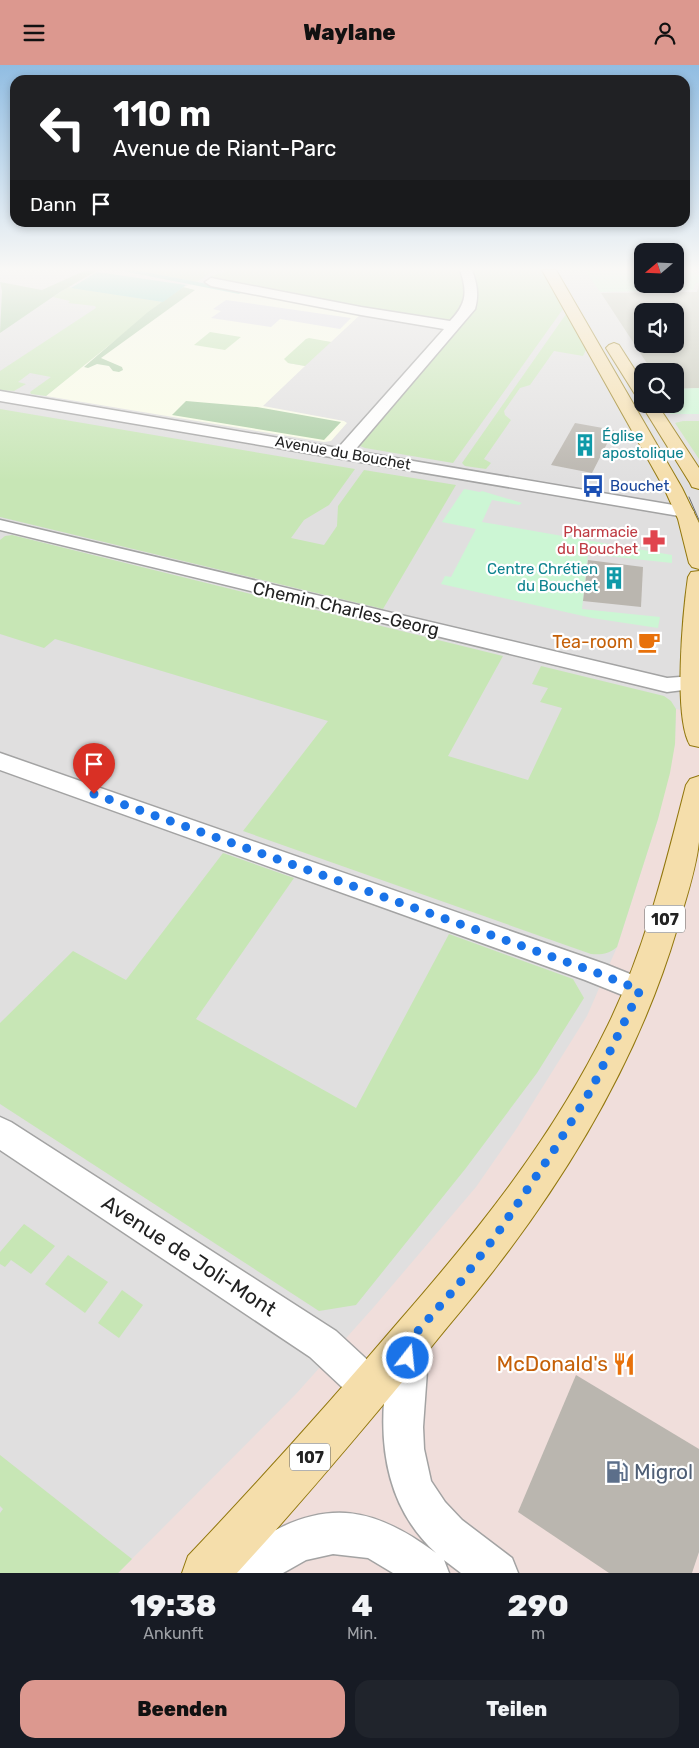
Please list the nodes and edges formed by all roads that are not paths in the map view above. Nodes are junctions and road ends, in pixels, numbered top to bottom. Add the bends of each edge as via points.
1 (441, 340) edge
2 (590, 340) edge
3 (610, 340) edge
4 (634, 380) edge
5 (0, 396) edge
6 (655, 413) edge
7 (343, 453) junction
8 (699, 483) edge
9 (692, 513) edge
10 (0, 525) edge
11 (699, 563) edge
12 (699, 577) edge
13 (693, 683) junction
14 (699, 739) edge
15 (0, 761) edge
16 (699, 785) edge
17 (640, 990) junction
18 (0, 1132) edge
19 (410, 1340) junction
20 (372, 1388) junction
21 (205, 1573) edge
22 (242, 1573) edge
23 (428, 1573) edge
24 (497, 1573) edge

1 - 7 street
2 - 9 main road via 625,405
3 - 4 main road
5 - 7 street, Avenue du Bouchet
6 - 8 main road
7 - 9 street, Avenue du Bouchet
9 - 11 main road
10 - 13 street, Chemin Charles-Georg via 639,679 667,685
12 - 13 main road via 694,614
13 - 14 main road
15 - 17 street
16 - 17 main road, 107 via 670,903
17 - 19 main road, 107 via 592,1088 530,1187 459,1284
18 - 20 street, Avenue de Joli-Mont via 323,1344
19 - 20 main road, 107
19 - 24 street via 404,1427 410,1482 422,1506 438,1525
20 - 21 main road, 107
22 - 23 street via 300,1541 325,1534 346,1533 390,1546

